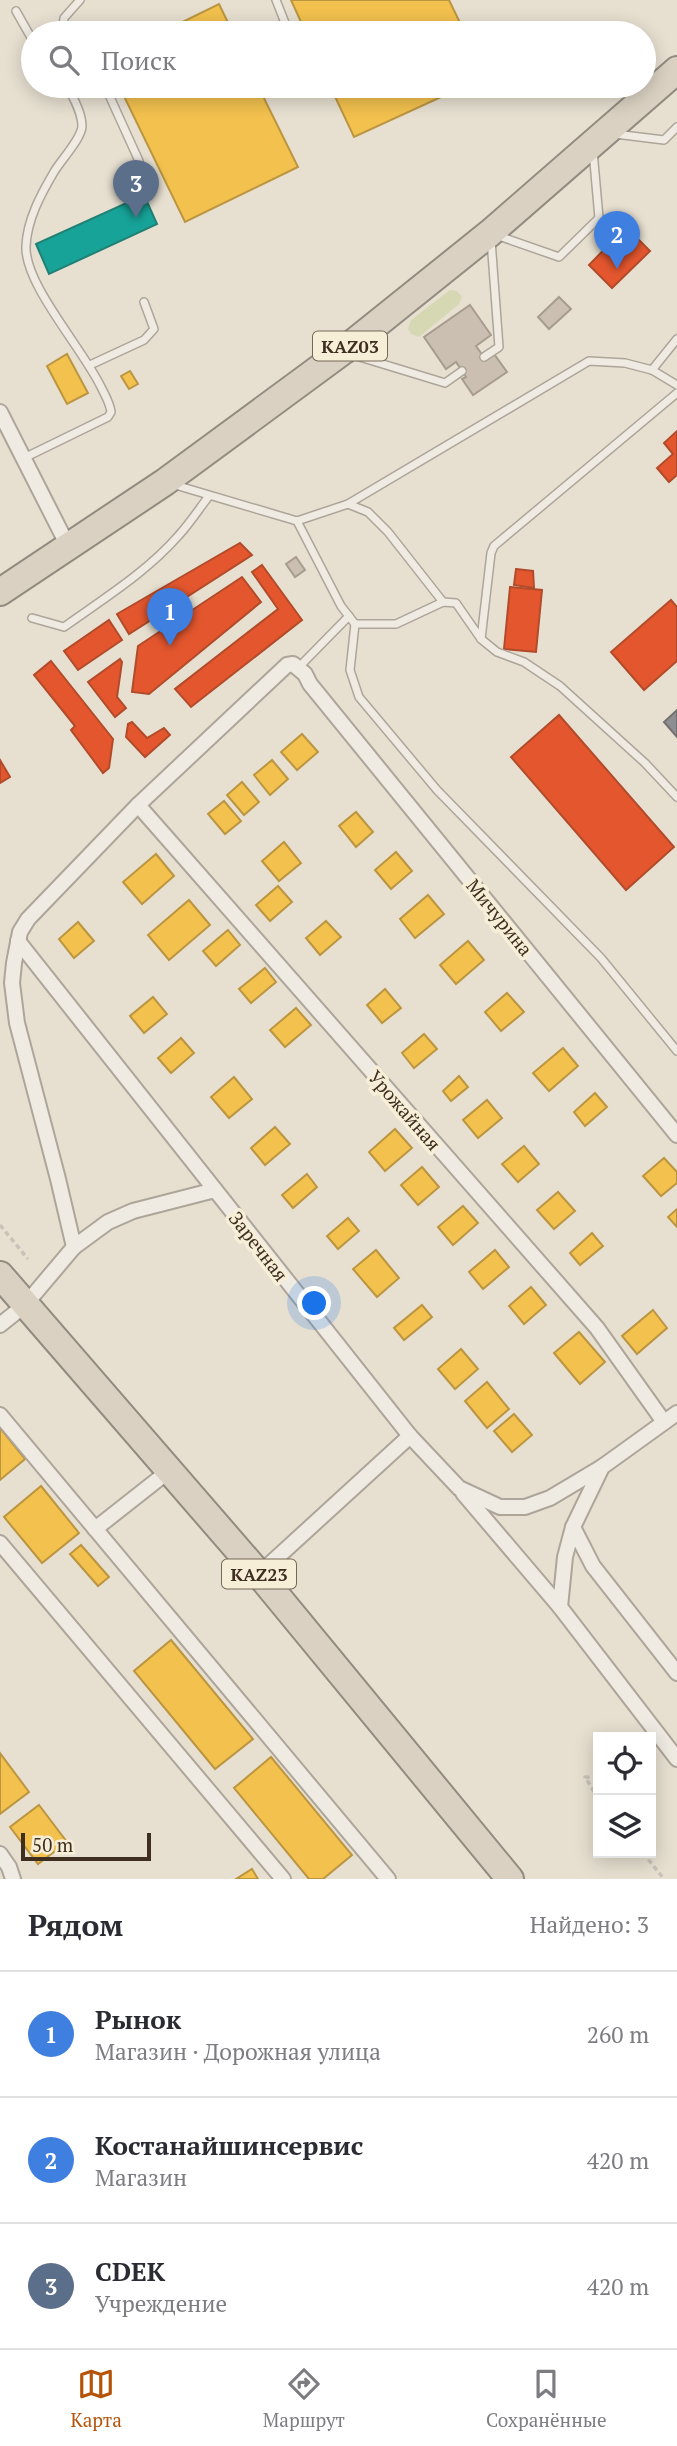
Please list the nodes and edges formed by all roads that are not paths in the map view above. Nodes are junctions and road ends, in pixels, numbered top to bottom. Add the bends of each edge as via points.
1 (80, 0) edge
2 (276, 0) edge
3 (16, 11) dead end
4 (22, 21) edge
5 (64, 21) edge
6 (284, 21) edge
7 (677, 70) edge
8 (656, 89) edge
9 (73, 98) edge
10 (111, 98) edge
11 (646, 98) edge
12 (677, 127) edge
13 (600, 139) junction
14 (139, 161) dead end
15 (490, 233) junction
16 (144, 302) dead end
17 (677, 338) edge
18 (343, 351) junction
19 (484, 357) dead end
20 (90, 365) junction
21 (652, 370) junction
22 (462, 371) dead end
23 (677, 385) edge
24 (677, 393) edge
25 (0, 412) edge
26 (24, 458) junction
27 (165, 482) junction
28 (209, 496) junction
29 (348, 504) junction
30 (297, 521) junction
31 (68, 546) junction
32 (0, 592) edge
33 (443, 602) junction
34 (349, 616) junction
35 (32, 618) dead end
36 (355, 624) junction
37 (481, 639) junction
38 (299, 667) junction
39 (677, 797) edge
40 (138, 805) junction
41 (18, 941) junction
42 (677, 1051) edge
43 (677, 1135) edge
44 (215, 1191) junction
45 (74, 1247) junction
46 (0, 1275) edge
47 (25, 1305) junction
48 (0, 1325) edge
49 (677, 1413) edge
50 (0, 1415) edge
51 (664, 1422) junction
52 (410, 1436) junction
53 (603, 1467) junction
54 (170, 1470) junction
55 (459, 1488) junction
56 (573, 1527) junction
57 (95, 1529) junction
58 (0, 1543) edge
59 (259, 1574) junction
60 (560, 1607) junction
61 (677, 1672) edge
62 (677, 1759) edge
63 (0, 1854) edge
64 (13, 1879) edge
65 (283, 1879) edge
66 (388, 1879) edge
67 (510, 1879) edge

1 - 5 lane
2 - 6 lane
3 - 4 lane
7 - 8 highway, KАZ03
9 - 20 lane via 82,127 36,208 26,248 35,283
10 - 14 lane
11 - 13 highway, KАZ03
12 - 13 lane via 664,140
13 - 15 highway, KАZ03
13 - 15 lane via 599,218 559,257
15 - 18 highway, KАZ03
15 - 19 lane via 499,347
16 - 20 lane via 154,329 150,335
17 - 21 lane
18 - 22 lane via 444,383
18 - 27 highway, KАZ03
20 - 26 lane via 110,406 108,417
21 - 23 lane
21 - 29 lane via 589,361
24 - 37 lane via 494,546
25 - 26 street
26 - 31 street
27 - 28 lane
27 - 31 highway, KАZ03
28 - 30 lane
28 - 35 lane via 160,554 64,627
29 - 30 lane
29 - 33 lane via 368,512 388,532
30 - 34 lane
31 - 32 highway, KАZ03
33 - 36 lane via 396,624
33 - 37 lane via 456,603
34 - 36 lane
34 - 38 lane
36 - 42 lane via 350,670 359,697 437,790 601,958
37 - 39 lane via 561,686
38 - 40 street via 293,664 280,670
38 - 43 street, Мичурина
40 - 41 street via 28,919
40 - 51 street, Урожайная via 597,1328
41 - 44 street, Заречная
41 - 45 street via 12,983 17,1023
44 - 45 street via 133,1211 108,1222
44 - 52 street, Заречная
45 - 47 street
46 - 47 highway, KAZ23
47 - 48 street
47 - 54 highway, KAZ23
49 - 51 street, Заречная
50 - 57 street
51 - 53 street, Заречная
52 - 55 street, Заречная
52 - 59 street
53 - 55 street, Заречная via 525,1507 500,1507
53 - 56 street
54 - 57 street
54 - 59 highway, KAZ23
55 - 60 street
56 - 60 street
56 - 61 street via 593,1566
57 - 66 street
58 - 65 street
59 - 67 highway, KAZ23
60 - 62 street
63 - 64 street

